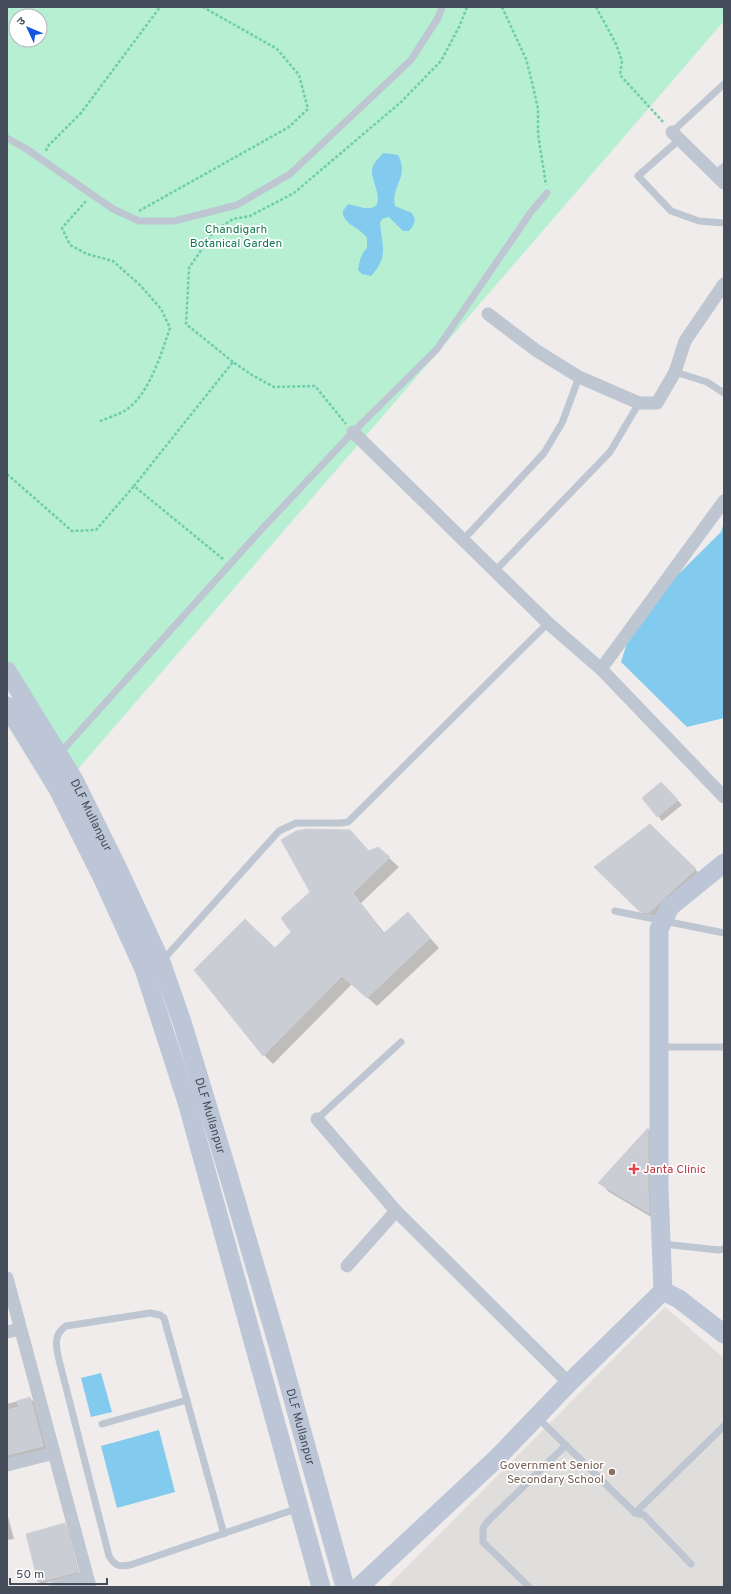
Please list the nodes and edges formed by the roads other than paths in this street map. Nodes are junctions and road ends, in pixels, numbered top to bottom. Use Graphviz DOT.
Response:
graph roads {
  1 [pos="442,7"];
  2 [pos="724,84"];
  3 [pos="676,136"];
  4 [pos="7,138"];
  5 [pos="721,175"];
  6 [pos="547,193"];
  7 [pos="724,223"];
  8 [pos="724,284"];
  9 [pos="488,314"];
  10 [pos="675,372"];
  11 [pos="579,377"];
  12 [pos="724,393"];
  13 [pos="639,403"];
  14 [pos="353,432"];
  15 [pos="724,501"];
  16 [pos="463,540"];
  17 [pos="495,571"];
  18 [pos="548,623"];
  19 [pos="601,669"];
  20 [pos="7,671"];
  21 [pos="7,706"];
  22 [pos="58,755"];
  23 [pos="724,797"];
  24 [pos="724,863"];
  25 [pos="615,911"];
  26 [pos="664,921"];
  27 [pos="724,933"];
  28 [pos="161,962"];
  29 [pos="401,1042"];
  30 [pos="658,1047"];
  31 [pos="724,1047"];
  32 [pos="318,1119"];
  33 [pos="396,1211"];
  34 [pos="661,1244"];
  35 [pos="724,1248"];
  36 [pos="347,1266"];
  37 [pos="7,1278"];
  38 [pos="663,1291"];
  39 [pos="20,1329"];
  40 [pos="7,1332"];
  41 [pos="724,1334"];
  42 [pos="569,1383"];
  43 [pos="187,1400"];
  44 [pos="537,1416"];
  45 [pos="102,1424"];
  46 [pos="724,1426"];
  47 [pos="566,1445"];
  48 [pos="54,1452"];
  49 [pos="7,1465"];
  50 [pos="299,1508"];
  51 [pos="635,1513"];
  52 [pos="224,1534"];
  53 [pos="691,1564"];
  54 [pos="88,1582"];
  55 [pos="55,1587"];
  56 [pos="321,1587"];
  57 [pos="345,1587"];
  58 [pos="359,1587"];
  59 [pos="529,1587"];
  1 -- 4 [label="lane"];
  2 -- 3 [label="lane"];
  3 -- 5 [label="street"];
  3 -- 7 [label="lane"];
  6 -- 14 [label="lane"];
  8 -- 10 [label="street"];
  9 -- 11 [label="street"];
  10 -- 12 [label="lane"];
  10 -- 13 [label="street"];
  11 -- 13 [label="street"];
  11 -- 16 [label="lane"];
  13 -- 17 [label="lane"];
  14 -- 16 [label="street"];
  14 -- 22 [label="lane"];
  15 -- 19 [label="street"];
  16 -- 17 [label="street"];
  17 -- 18 [label="street"];
  18 -- 19 [label="street"];
  18 -- 28 [label="lane"];
  19 -- 23 [label="street"];
  20 -- 22 [label="main road, DLF Mullanpur"];
  21 -- 50 [label="main road, DLF Mullanpur"];
  22 -- 28 [label="main road, DLF Mullanpur"];
  24 -- 26 [label="main road"];
  25 -- 26 [label="lane"];
  26 -- 27 [label="lane"];
  26 -- 30 [label="main road"];
  28 -- 57 [label="main road, DLF Mullanpur"];
  29 -- 32 [label="lane"];
  30 -- 31 [label="lane"];
  30 -- 34 [label="main road"];
  32 -- 33 [label="street"];
  33 -- 36 [label="street"];
  33 -- 42 [label="street"];
  34 -- 35 [label="lane"];
  34 -- 38 [label="main road"];
  37 -- 39 [label="street"];
  38 -- 41 [label="main road"];
  38 -- 42 [label="main road"];
  39 -- 40 [label="street"];
  39 -- 48 [label="street"];
  42 -- 44 [label="main road"];
  43 -- 45 [label="lane"];
  43 -- 52 [label="lane"];
  43 -- 52 [label="lane"];
  44 -- 47 [label="lane"];
  44 -- 58 [label="main road"];
  46 -- 51 [label="lane"];
  47 -- 51 [label="lane"];
  47 -- 59 [label="lane"];
  48 -- 49 [label="street"];
  48 -- 54 [label="street"];
  50 -- 52 [label="lane"];
  50 -- 56 [label="main road, DLF Mullanpur"];
  51 -- 53 [label="lane"];
  54 -- 55 [label="street"];
}
